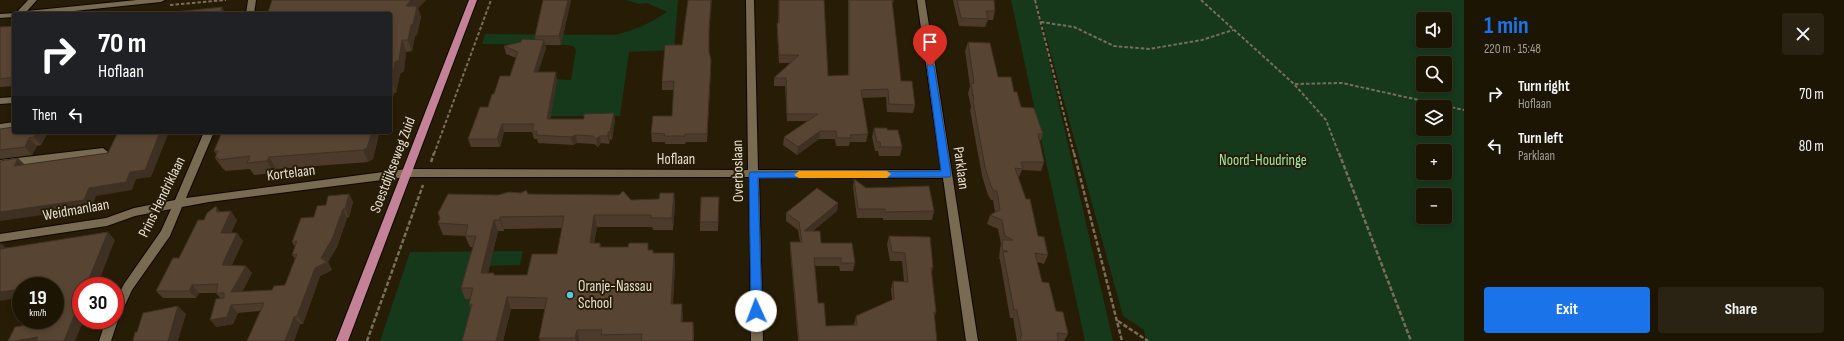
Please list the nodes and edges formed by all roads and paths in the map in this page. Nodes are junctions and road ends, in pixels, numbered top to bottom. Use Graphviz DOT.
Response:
graph roads {
  1 [pos="33,0"];
  2 [pos="161,0"];
  3 [pos="252,0"];
  4 [pos="473,0"];
  5 [pos="750,0"];
  6 [pos="921,0"];
  7 [pos="1035,0"];
  8 [pos="1201,0"];
  9 [pos="22,12"];
  10 [pos="40,12"];
  11 [pos="250,12"];
  12 [pos="12,15"];
  13 [pos="0,16"];
  14 [pos="1041,22"];
  15 [pos="1233,30"];
  16 [pos="1294,84"];
  17 [pos="12,100"];
  18 [pos="0,102"];
  19 [pos="1464,110"];
  20 [pos="12,124"];
  21 [pos="0,126"];
  22 [pos="208,134"];
  23 [pos="103,152"];
  24 [pos="0,164"];
  25 [pos="406,173"];
  26 [pos="946,174"];
  27 [pos="753,175"];
  28 [pos="180,203"];
  29 [pos="0,238"];
  30 [pos="124,296"];
  31 [pos="1117,320"];
  32 [pos="109,329"];
  33 [pos="106,341"];
  34 [pos="342,341"];
  35 [pos="757,341"];
  36 [pos="972,341"];
  37 [pos="1122,341"];
  38 [pos="1148,341"];
  39 [pos="1411,341"];
  1 -- 9 [label="street"];
  2 -- 10 [label="street"];
  3 -- 11 [label="street"];
  4 -- 25 [label="main road, Soestdijkseweg Zuid"];
  5 -- 27 [label="street, Overboslaan"];
  6 -- 26 [label="street, Parklaan"];
  7 -- 14 [label="path"];
  8 -- 15 [label="path"];
  12 -- 13 [label="street"];
  14 -- 15 [label="path"];
  14 -- 31 [label="path"];
  15 -- 16 [label="path"];
  16 -- 19 [label="path"];
  16 -- 39 [label="path"];
  17 -- 18 [label="street"];
  20 -- 21 [label="street"];
  22 -- 28 [label="street, Prins Hendriklaan"];
  23 -- 24 [label="street"];
  25 -- 27 [label="street, Hoflaan"];
  25 -- 28 [label="street, Kortelaan"];
  25 -- 34 [label="main road, Soestdijkseweg Zuid"];
  26 -- 27 [label="street, Hoflaan"];
  26 -- 36 [label="street, Parklaan"];
  27 -- 35 [label="street, Overboslaan"];
  28 -- 29 [label="street, Weidmanlaan"];
  28 -- 30 [label="street, Prins Hendriklaan"];
  31 -- 37 [label="path"];
  31 -- 38 [label="path"];
  32 -- 33 [label="street"];
}
